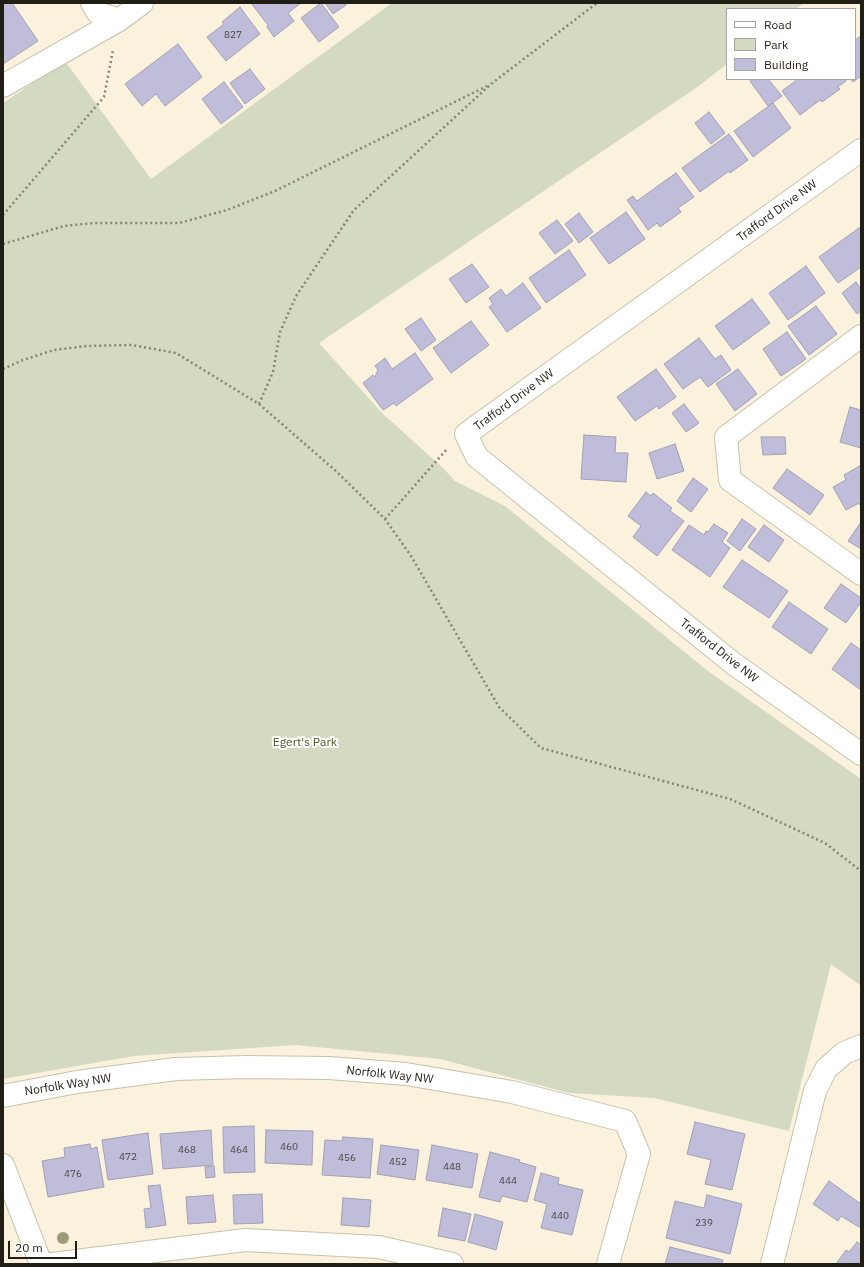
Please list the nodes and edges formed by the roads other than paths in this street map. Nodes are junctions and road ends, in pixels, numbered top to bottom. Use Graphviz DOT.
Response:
graph roads {
  1 [pos="92,3"];
  2 [pos="142,3"];
  3 [pos="119,20"];
  4 [pos="3,86"];
  5 [pos="861,150"];
  6 [pos="861,336"];
  7 [pos="861,574"];
  8 [pos="861,754"];
  9 [pos="861,1046"];
  10 [pos="3,1096"];
  11 [pos="3,1165"];
  12 [pos="41,1264"];
  13 [pos="52,1264"];
  14 [pos="452,1264"];
  15 [pos="608,1264"];
  16 [pos="772,1264"];
  1 -- 3 [label="street"];
  2 -- 3 [label="street"];
  3 -- 4 [label="street"];
  5 -- 8 [label="street, Trafford Drive NW"];
  6 -- 7 [label="street"];
  9 -- 16 [label="street"];
  10 -- 15 [label="street, Norfolk Way NW"];
  11 -- 12 [label="street"];
  13 -- 14 [label="street"];
}
